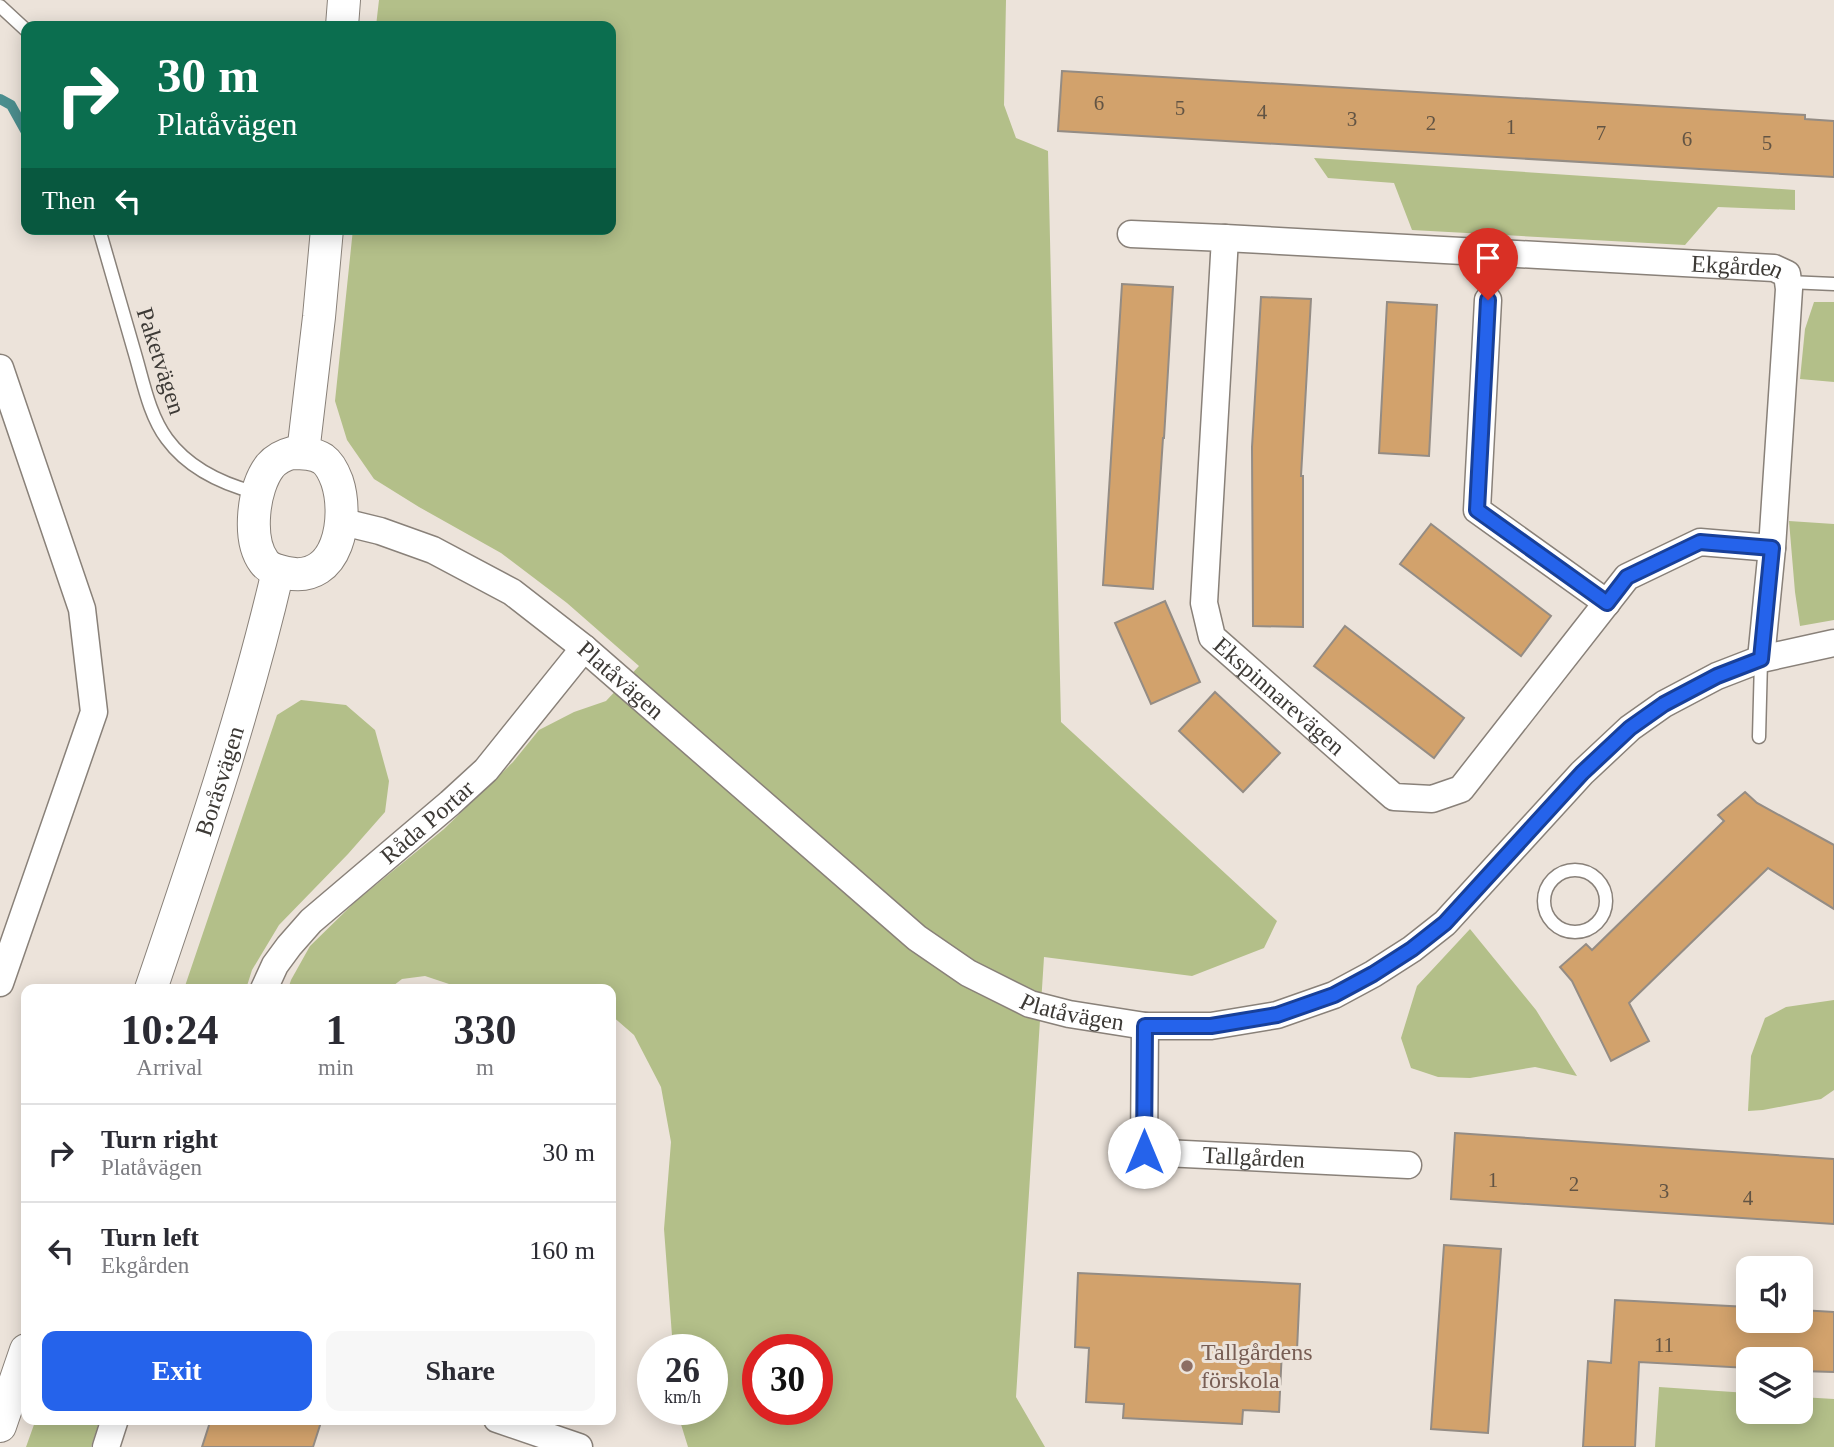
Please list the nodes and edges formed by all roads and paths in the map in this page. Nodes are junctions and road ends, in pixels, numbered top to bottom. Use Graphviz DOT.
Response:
graph roads {
  1 [pos="344,0"];
  2 [pos="0,6"];
  3 [pos="342,21"];
  4 [pos="21,25"];
  5 [pos="1131,233"];
  6 [pos="101,235"];
  7 [pos="326,235"];
  8 [pos="1225,238"];
  9 [pos="1788,282"];
  10 [pos="1834,284"];
  11 [pos="1488,300"];
  12 [pos="0,369"];
  13 [pos="303,453"];
  14 [pos="259,494"];
  15 [pos="343,522"];
  16 [pos="1772,548"];
  17 [pos="278,571"];
  18 [pos="1607,603"];
  19 [pos="1834,643"];
  20 [pos="584,648"];
  21 [pos="1761,659"];
  22 [pos="1759,737"];
  23 [pos="1599,920"];
  24 [pos="0,983"];
  25 [pos="152,984"];
  26 [pos="266,984"];
  27 [pos="1145,1026"];
  28 [pos="1408,1165"];
  29 [pos="21,1365"];
  30 [pos="113,1425"];
  31 [pos="515,1425"];
  32 [pos="0,1426"];
  33 [pos="106,1447"];
  34 [pos="579,1447"];
  1 -- 3 [label="street"];
  2 -- 4 [label="lane"];
  5 -- 8 [label="street"];
  6 -- 14 [label="lane, Paketvägen"];
  7 -- 13 [label="street"];
  8 -- 9 [label="street, Ekgården"];
  8 -- 18 [label="street, Ekspinnarevägen"];
  9 -- 10 [label="lane"];
  9 -- 16 [label="street, Ekgården"];
  11 -- 18 [label="street"];
  12 -- 24 [label="street"];
  13 -- 14 [label="street"];
  13 -- 15 [label="street"];
  14 -- 17 [label="street"];
  15 -- 17 [label="street"];
  15 -- 20 [label="street, Platåvägen"];
  16 -- 18 [label="street, Ekspinnarevägen"];
  16 -- 21 [label="street, Ekgården"];
  17 -- 25 [label="street, Boråsvägen"];
  19 -- 21 [label="street, Platåvägen"];
  20 -- 26 [label="street, Råda Portar"];
  20 -- 27 [label="street, Platåvägen"];
  21 -- 22 [label="lane"];
  21 -- 27 [label="street, Platåvägen"];
  23 -- 23 [label="lane"];
  27 -- 28 [label="street, Tallgården"];
  29 -- 32 [label="street"];
  30 -- 33 [label="street"];
  31 -- 34 [label="street"];
}
